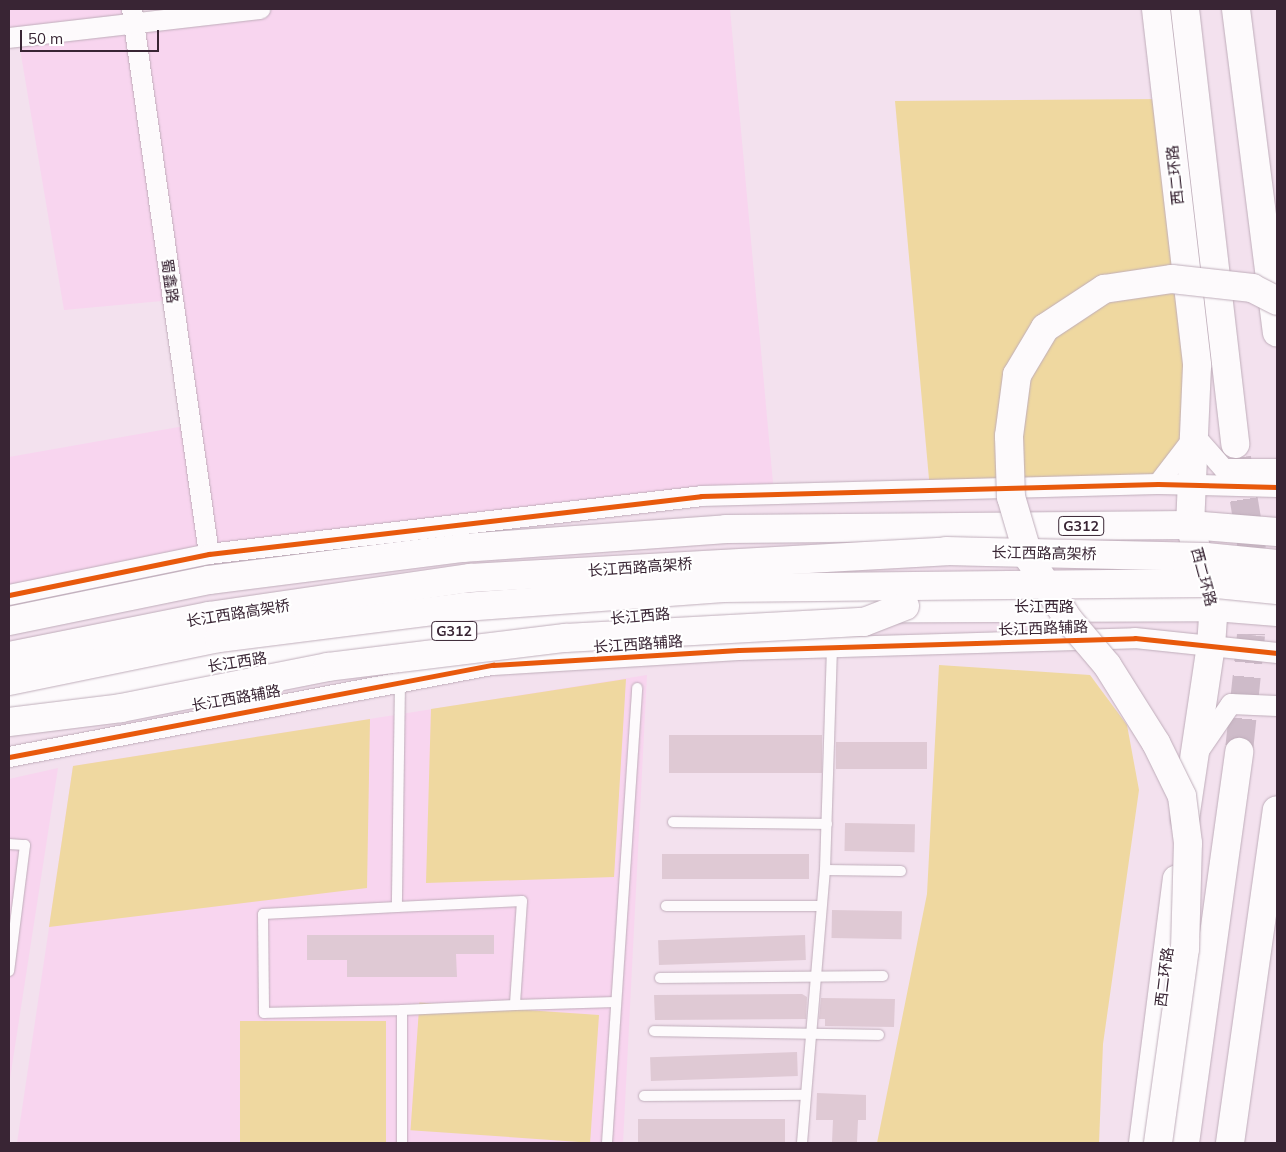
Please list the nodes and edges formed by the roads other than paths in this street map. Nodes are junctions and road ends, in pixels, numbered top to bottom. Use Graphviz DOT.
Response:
graph roads {
  1 [pos="260,9"];
  2 [pos="1156,9"];
  3 [pos="1185,9"];
  4 [pos="1236,9"];
  5 [pos="133,18"];
  6 [pos="9,38"];
  7 [pos="1277,301"];
  8 [pos="1277,332"];
  9 [pos="1195,436"];
  10 [pos="1235,444"];
  11 [pos="1277,469"];
  12 [pos="1158,484"];
  13 [pos="1194,485"];
  14 [pos="1277,486"];
  15 [pos="1190,526"];
  16 [pos="1277,532"];
  17 [pos="209,554"];
  18 [pos="1277,564"];
  19 [pos="1277,590"];
  20 [pos="9,596"];
  21 [pos="905,606"];
  22 [pos="1214,607"];
  23 [pos="1277,612"];
  24 [pos="9,620"];
  25 [pos="1211,646"];
  26 [pos="832,647"];
  27 [pos="1277,653"];
  28 [pos="9,656"];
  29 [pos="9,681"];
  30 [pos="400,682"];
  31 [pos="637,688"];
  32 [pos="1277,706"];
  33 [pos="9,708"];
  34 [pos="9,722"];
  35 [pos="1239,752"];
  36 [pos="9,757"];
  37 [pos="1195,757"];
  38 [pos="1277,810"];
  39 [pos="673,822"];
  40 [pos="827,824"];
  41 [pos="9,844"];
  42 [pos="825,870"];
  43 [pos="901,871"];
  44 [pos="666,906"];
  45 [pos="821,906"];
  46 [pos="397,907"];
  47 [pos="9,971"];
  48 [pos="814,976"];
  49 [pos="883,976"];
  50 [pos="660,978"];
  51 [pos="616,1002"];
  52 [pos="515,1005"];
  53 [pos="402,1010"];
  54 [pos="810,1031"];
  55 [pos="654,1032"];
  56 [pos="879,1035"];
  57 [pos="805,1095"];
  58 [pos="644,1096"];
  59 [pos="402,1143"];
  60 [pos="607,1143"];
  61 [pos="802,1143"];
  62 [pos="1143,1143"];
  63 [pos="1158,1143"];
  64 [pos="1185,1143"];
  65 [pos="1230,1143"];
  1 -- 5 [label="street"];
  2 -- 9 [label="highway, 西二环路"];
  3 -- 10 [label="highway, 西二环路"];
  4 -- 8 [label="highway"];
  5 -- 6 [label="street"];
  5 -- 17 [label="street, 蜀鑫路"];
  7 -- 63 [label="highway, bridge"];
  9 -- 11 [label="street"];
  9 -- 12 [label="street"];
  9 -- 13 [label="highway, 西二环路"];
  12 -- 13 [label="street"];
  12 -- 17 [label="street"];
  13 -- 14 [label="street"];
  13 -- 15 [label="highway, 西二环路"];
  15 -- 16 [label="highway, G312"];
  15 -- 22 [label="highway, 西二环路"];
  15 -- 24 [label="highway, G312"];
  17 -- 20 [label="street"];
  18 -- 28 [label="highway, 长江西路高架桥, bridge"];
  19 -- 29 [label="highway, 长江西路高架桥, bridge"];
  21 -- 22 [label="highway, 长江西路 / G312"];
  21 -- 33 [label="highway, 长江西路 / G312"];
  21 -- 34 [label="highway, bridge"];
  22 -- 23 [label="highway, 长江西路 / G312"];
  22 -- 25 [label="highway, 西二环路"];
  25 -- 26 [label="street, 长江西路辅路"];
  25 -- 27 [label="street, 长江西路辅路"];
  25 -- 37 [label="highway, 西二环路"];
  26 -- 30 [label="street, 长江西路辅路"];
  26 -- 40 [label="lane"];
  30 -- 36 [label="street, 长江西路辅路"];
  30 -- 46 [label="lane"];
  31 -- 51 [label="lane"];
  32 -- 37 [label="street"];
  35 -- 64 [label="highway"];
  37 -- 62 [label="highway, 西二环路"];
  38 -- 65 [label="highway"];
  39 -- 40 [label="lane"];
  40 -- 42 [label="lane"];
  41 -- 47 [label="lane"];
  42 -- 43 [label="lane"];
  42 -- 45 [label="lane"];
  44 -- 45 [label="lane"];
  45 -- 48 [label="lane"];
  46 -- 52 [label="lane"];
  46 -- 53 [label="lane"];
  48 -- 49 [label="lane"];
  48 -- 50 [label="lane"];
  48 -- 54 [label="lane"];
  51 -- 52 [label="lane"];
  51 -- 60 [label="lane"];
  52 -- 53 [label="lane"];
  53 -- 59 [label="lane"];
  54 -- 55 [label="lane"];
  54 -- 56 [label="lane"];
  54 -- 57 [label="lane"];
  57 -- 58 [label="lane"];
  57 -- 61 [label="lane"];
}
